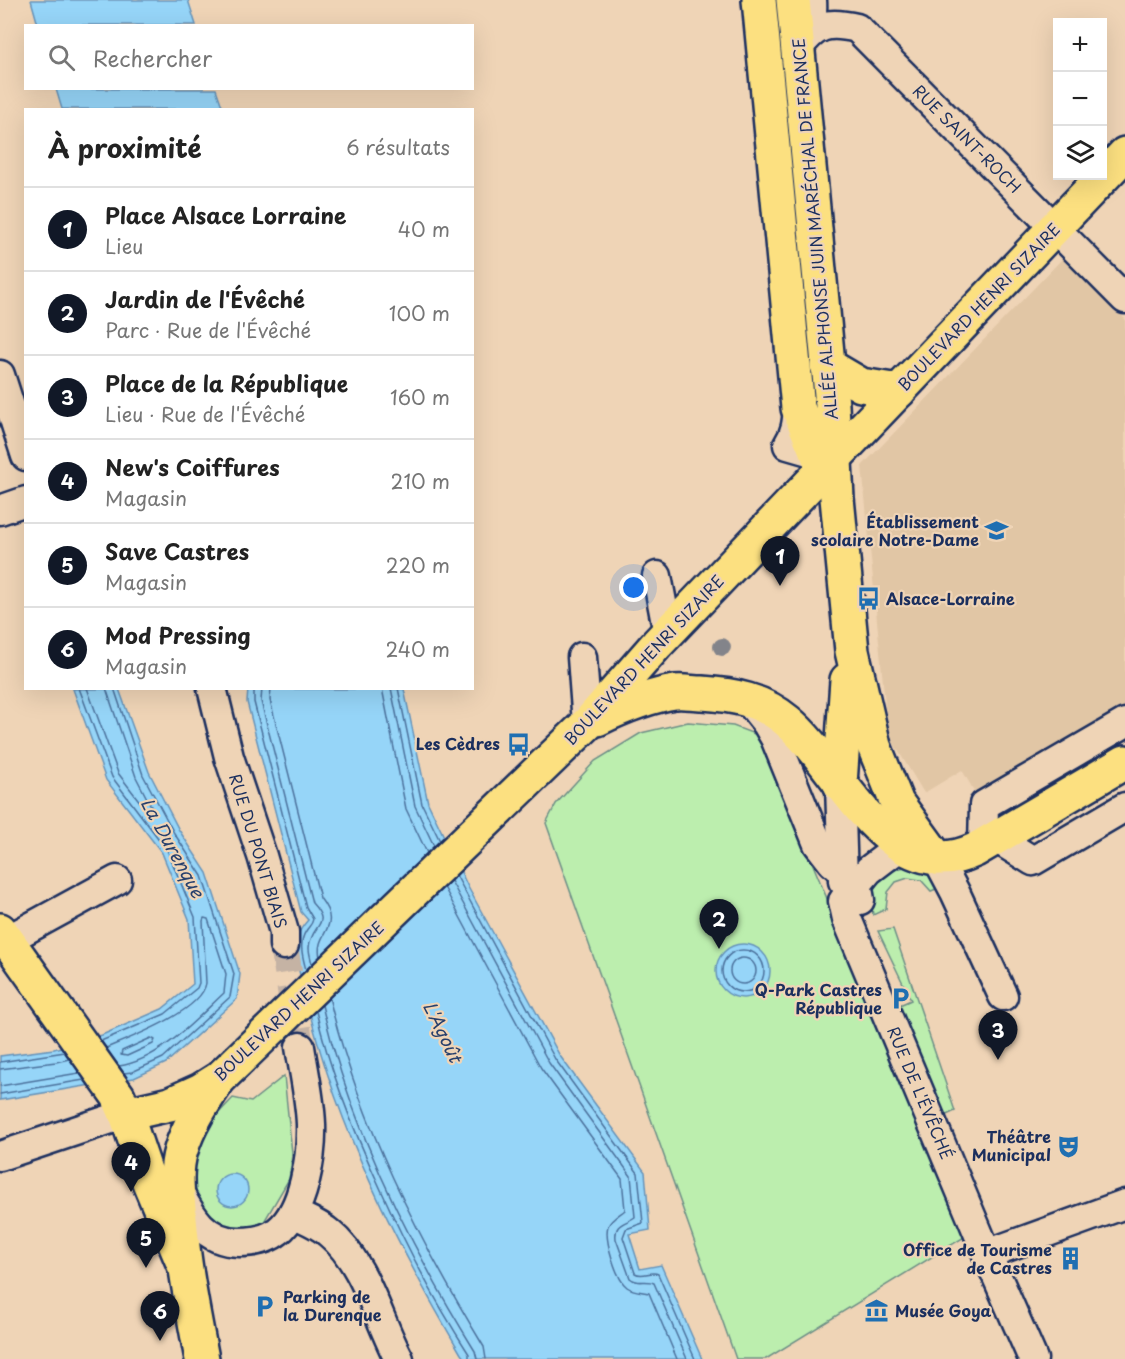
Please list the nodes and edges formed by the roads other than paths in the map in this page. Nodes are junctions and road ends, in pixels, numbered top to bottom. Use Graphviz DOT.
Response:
graph roads {
  1 [pos="759,0"];
  2 [pos="794,0"];
  3 [pos="812,0"];
  4 [pos="802,43"];
  5 [pos="1125,154"];
  6 [pos="1054,229"];
  7 [pos="1125,299"];
  8 [pos="827,365"];
  9 [pos="0,375"];
  10 [pos="899,391"];
  11 [pos="24,450"];
  12 [pos="820,465"];
  13 [pos="24,502"];
  14 [pos="0,510"];
  15 [pos="657,576"];
  16 [pos="668,634"];
  17 [pos="852,651"];
  18 [pos="582,657"];
  19 [pos="212,690"];
  20 [pos="746,698"];
  21 [pos="1125,723"];
  22 [pos="587,724"];
  23 [pos="1125,762"];
  24 [pos="840,784"];
  25 [pos="1125,807"];
  26 [pos="990,841"];
  27 [pos="902,845"];
  28 [pos="937,858"];
  29 [pos="117,880"];
  30 [pos="848,885"];
  31 [pos="3,935"];
  32 [pos="284,945"];
  33 [pos="1003,996"];
  34 [pos="900,999"];
  35 [pos="300,1047"];
  36 [pos="220,1078"];
  37 [pos="122,1105"];
  38 [pos="0,1156"];
  39 [pos="177,1189"];
  40 [pos="1125,1204"];
  41 [pos="265,1237"];
  42 [pos="987,1254"];
  43 [pos="184,1265"];
  44 [pos="202,1359"];
  45 [pos="399,1359"];
  46 [pos="1033,1359"];
  1 -- 12 [label="main road, ALLÉE ALPHONSE JUIN MARÉCHAL DE FRANCE"];
  2 -- 4 [label="main road, ALLÉE ALPHONSE JUIN MARÉCHAL DE FRANCE"];
  3 -- 4 [label="street"];
  4 -- 6 [label="street, RUE SAINT-ROCH"];
  4 -- 8 [label="main road, ALLÉE ALPHONSE JUIN MARÉCHAL DE FRANCE"];
  5 -- 6 [label="main road, BOULEVARD HENRI SIZAIRE"];
  6 -- 7 [label="street, RUE SAINT-ROCH"];
  6 -- 10 [label="main road, BOULEVARD HENRI SIZAIRE"];
  8 -- 10 [label="main road"];
  8 -- 12 [label="main road, ALLÉE ALPHONSE JUIN MARÉCHAL DE FRANCE"];
  9 -- 11 [label="street"];
  10 -- 12 [label="main road, BOULEVARD HENRI SIZAIRE"];
  12 -- 16 [label="main road, BOULEVARD HENRI SIZAIRE"];
  12 -- 17 [label="main road, ALLÉE ALPHONSE JUIN MARÉCHAL DE FRANCE"];
  13 -- 14 [label="street"];
  15 -- 16 [label="street"];
  16 -- 22 [label="main road, BOULEVARD HENRI SIZAIRE"];
  17 -- 24 [label="main road"];
  17 -- 28 [label="main road"];
  18 -- 22 [label="street"];
  19 -- 32 [label="street, RUE DU PONT BIAIS"];
  20 -- 22 [label="main road"];
  20 -- 24 [label="main road"];
  20 -- 30 [label="street"];
  21 -- 26 [label="street"];
  22 -- 36 [label="main road, BOULEVARD HENRI SIZAIRE"];
  23 -- 26 [label="main road"];
  24 -- 27 [label="main road"];
  24 -- 30 [label="street"];
  25 -- 26 [label="street"];
  26 -- 28 [label="main road"];
  27 -- 28 [label="main road"];
  27 -- 30 [label="street"];
  28 -- 33 [label="street"];
  29 -- 31 [label="street"];
  30 -- 34 [label="street"];
  30 -- 42 [label="street, RUE DE L'ÉVÊCHÉ"];
  31 -- 37 [label="main road"];
  35 -- 41 [label="street"];
  36 -- 37 [label="main road, BOULEVARD HENRI SIZAIRE"];
  36 -- 39 [label="main road"];
  37 -- 38 [label="street"];
  37 -- 43 [label="main road"];
  39 -- 41 [label="street"];
  39 -- 43 [label="main road"];
  40 -- 42 [label="street"];
  41 -- 45 [label="street"];
  42 -- 46 [label="street, RUE DE L'ÉVÊCHÉ"];
  43 -- 44 [label="main road"];
}
